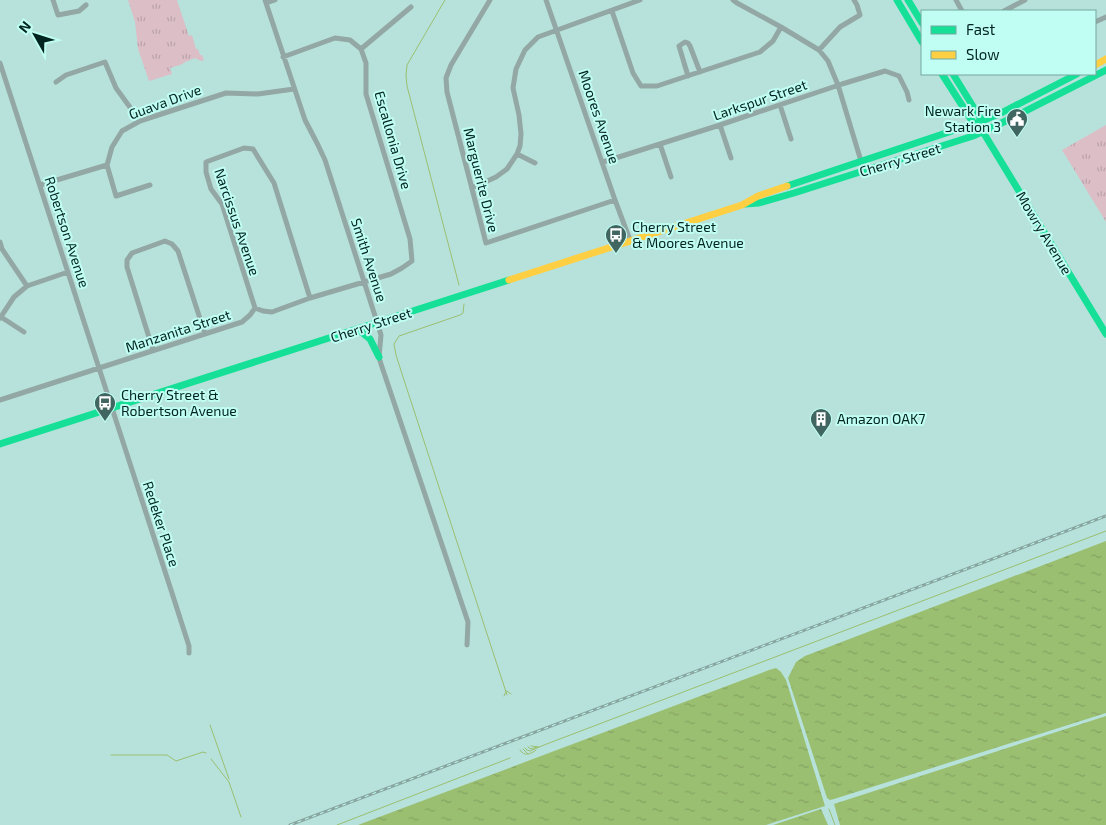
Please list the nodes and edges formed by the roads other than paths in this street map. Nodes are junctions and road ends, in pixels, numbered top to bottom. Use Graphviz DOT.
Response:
graph roads {
  1 [pos="53,0"];
  2 [pos="275,0"];
  3 [pos="490,0"];
  4 [pos="546,0"];
  5 [pos="640,0"];
  6 [pos="733,0"];
  7 [pos="854,0"];
  8 [pos="897,0"];
  9 [pos="908,0"];
  10 [pos="1026,0"];
  11 [pos="266,1"];
  12 [pos="1014,3"];
  13 [pos="86,5"];
  14 [pos="411,7"];
  15 [pos="612,11"];
  16 [pos="921,21"];
  17 [pos="781,27"];
  18 [pos="557,29"];
  19 [pos="921,40"];
  20 [pos="361,49"];
  21 [pos="819,50"];
  22 [pos="284,57"];
  23 [pos="0,63"];
  24 [pos="1106,70"];
  25 [pos="700,72"];
  26 [pos="943,75"];
  27 [pos="954,75"];
  28 [pos="1076,75"];
  29 [pos="688,76"];
  30 [pos="56,82"];
  31 [pos="838,85"];
  32 [pos="294,89"];
  33 [pos="909,100"];
  34 [pos="780,105"];
  35 [pos="140,121"];
  36 [pos="982,121"];
  37 [pos="974,124"];
  38 [pos="720,125"];
  39 [pos="983,132"];
  40 [pos="792,139"];
  41 [pos="660,144"];
  42 [pos="517,154"];
  43 [pos="731,158"];
  44 [pos="603,162"];
  45 [pos="861,162"];
  46 [pos="535,163"];
  47 [pos="107,165"];
  48 [pos="864,171"];
  49 [pos="671,177"];
  50 [pos="40,185"];
  51 [pos="150,185"];
  52 [pos="472,188"];
  53 [pos="615,200"];
  54 [pos="742,205"];
  55 [pos="630,240"];
  56 [pos="0,242"];
  57 [pos="68,272"];
  58 [pos="364,282"];
  59 [pos="26,286"];
  60 [pos="310,298"];
  61 [pos="255,308"];
  62 [pos="0,318"];
  63 [pos="377,322"];
  64 [pos="358,329"];
  65 [pos="24,332"];
  66 [pos="205,334"];
  67 [pos="1106,334"];
  68 [pos="153,350"];
  69 [pos="379,357"];
  70 [pos="99,368"];
  71 [pos="0,400"];
  72 [pos="112,408"];
  73 [pos="0,444"];
  74 [pos="466,645"];
  75 [pos="189,653"];
  1 -- 13 [label="street"];
  2 -- 11 [label="street"];
  3 -- 52 [label="street, Marguerite Drive"];
  4 -- 18 [label="street, Moores Avenue"];
  5 -- 15 [label="street"];
  6 -- 17 [label="street"];
  7 -- 21 [label="street"];
  8 -- 19 [label="main road"];
  9 -- 16 [label="main road"];
  10 -- 12 [label="street"];
  11 -- 22 [label="street, Smith Avenue"];
  14 -- 20 [label="street"];
  15 -- 18 [label="street"];
  15 -- 29 [label="street"];
  17 -- 21 [label="street"];
  17 -- 25 [label="street"];
  18 -- 42 [label="street"];
  18 -- 44 [label="street, Moores Avenue"];
  20 -- 22 [label="street"];
  20 -- 58 [label="street, Escallonia Drive"];
  21 -- 31 [label="street"];
  22 -- 32 [label="street, Smith Avenue"];
  23 -- 50 [label="street, Robertson Avenue"];
  24 -- 39 [label="main road, Cherry Street"];
  25 -- 29 [label="street"];
  25 -- 29 [label="street"];
  26 -- 37 [label="main road, Mowry Avenue"];
  27 -- 36 [label="main road, Mowry Avenue"];
  28 -- 36 [label="main road, Cherry Street"];
  30 -- 35 [label="street"];
  31 -- 33 [label="street, Larkspur Street"];
  31 -- 34 [label="street, Larkspur Street"];
  31 -- 45 [label="street"];
  32 -- 35 [label="street, Guava Drive"];
  32 -- 58 [label="street, Smith Avenue"];
  34 -- 38 [label="street, Larkspur Street"];
  34 -- 40 [label="street"];
  35 -- 47 [label="street, Guava Drive"];
  36 -- 37 [label="main road, Cherry Street"];
  36 -- 39 [label="main road, Mowry Avenue"];
  37 -- 39 [label="main road, Mowry Avenue"];
  37 -- 45 [label="main road, Cherry Street"];
  38 -- 41 [label="street, Larkspur Street"];
  38 -- 43 [label="street"];
  39 -- 48 [label="main road, Cherry Street"];
  39 -- 67 [label="main road, Mowry Avenue"];
  41 -- 44 [label="street, Larkspur Street"];
  41 -- 49 [label="street"];
  42 -- 46 [label="street"];
  42 -- 52 [label="street"];
  44 -- 53 [label="street, Moores Avenue"];
  45 -- 48 [label="street"];
  45 -- 54 [label="main road, Cherry Street"];
  47 -- 50 [label="street"];
  47 -- 51 [label="street"];
  48 -- 54 [label="main road, Cherry Street"];
  50 -- 57 [label="street, Robertson Avenue"];
  52 -- 53 [label="street, Marguerite Drive"];
  53 -- 55 [label="street, Moores Avenue"];
  54 -- 55 [label="main road, Cherry Street"];
  55 -- 63 [label="main road, Cherry Street"];
  56 -- 59 [label="street"];
  57 -- 59 [label="street"];
  57 -- 70 [label="street, Robertson Avenue"];
  58 -- 60 [label="street"];
  58 -- 63 [label="street, Smith Avenue"];
  59 -- 62 [label="street"];
  60 -- 61 [label="street"];
  60 -- 61 [label="street, Narcissus Avenue"];
  61 -- 66 [label="street, Manzanita Street"];
  62 -- 65 [label="street"];
  63 -- 64 [label="main road, Cherry Street"];
  63 -- 69 [label="street, Smith Avenue"];
  64 -- 69 [label="main road"];
  64 -- 72 [label="main road, Cherry Street"];
  66 -- 68 [label="street, Manzanita Street"];
  66 -- 68 [label="street"];
  68 -- 70 [label="street, Manzanita Street"];
  69 -- 74 [label="street, Smith Avenue"];
  70 -- 71 [label="street, Manzanita Street"];
  70 -- 72 [label="street, Robertson Avenue"];
  72 -- 73 [label="main road, Cherry Street"];
  72 -- 75 [label="street, Redeker Place"];
}
